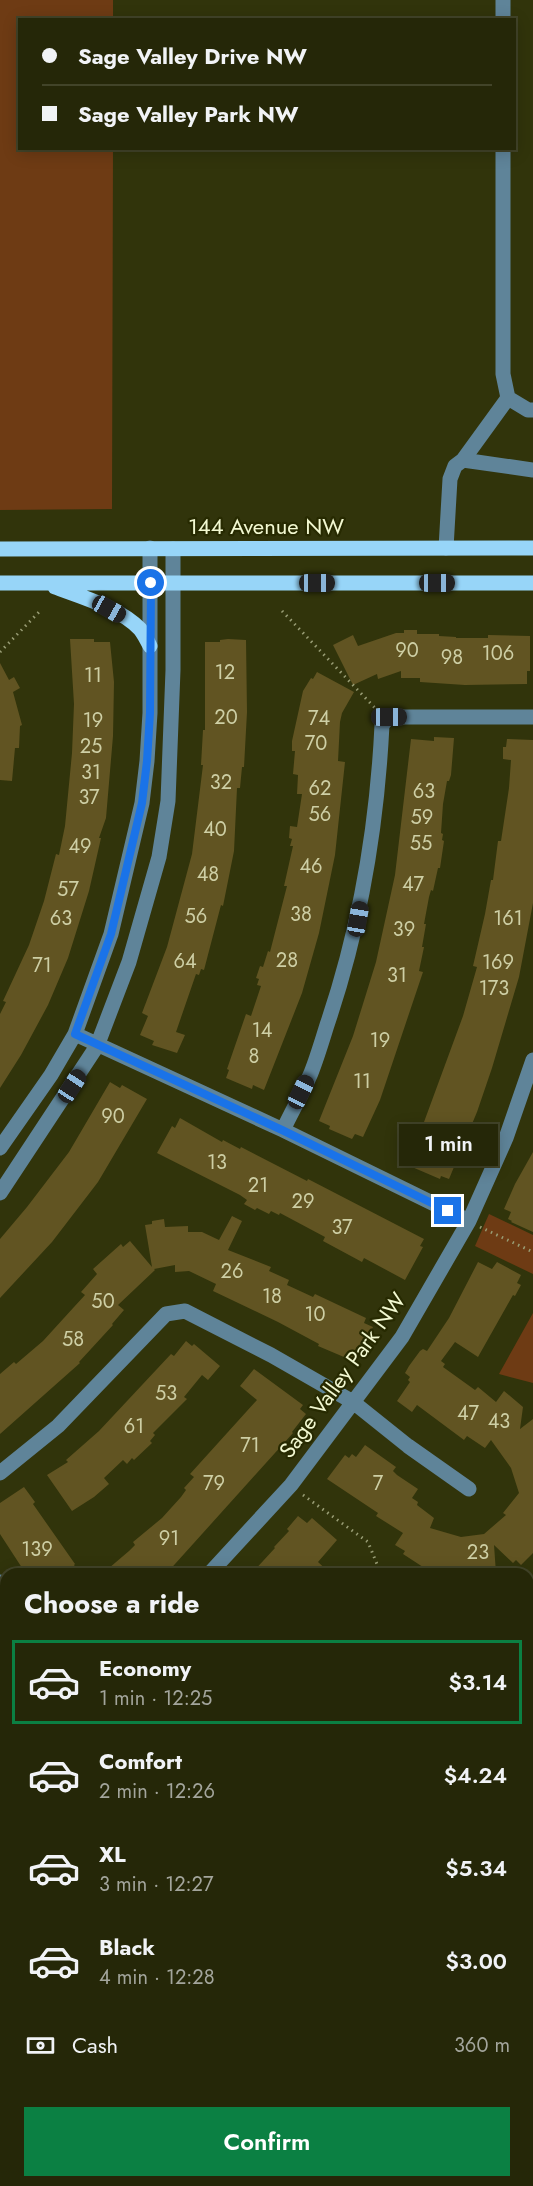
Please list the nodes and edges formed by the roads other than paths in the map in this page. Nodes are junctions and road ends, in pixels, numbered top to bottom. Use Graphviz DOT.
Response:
graph roads {
  1 [pos="503,0"];
  2 [pos="503,18"];
  3 [pos="503,150"];
  4 [pos="508,398"];
  5 [pos="533,410"];
  6 [pos="463,460"];
  7 [pos="533,470"];
  8 [pos="533,548"];
  9 [pos="0,549"];
  10 [pos="150,549"];
  11 [pos="173,549"];
  12 [pos="446,549"];
  13 [pos="0,583"];
  14 [pos="44,583"];
  15 [pos="151,583"];
  16 [pos="173,583"];
  17 [pos="533,583"];
  18 [pos="150,646"];
  19 [pos="533,717"];
  20 [pos="75,1034"];
  21 [pos="97,1046"];
  22 [pos="533,1060"];
  23 [pos="282,1130"];
  24 [pos="0,1148"];
  25 [pos="0,1193"];
  26 [pos="469,1221"];
  27 [pos="353,1402"];
  28 [pos="0,1473"];
  29 [pos="469,1489"];
  30 [pos="215,1568"];
  1 -- 2 [label="street"];
  3 -- 4 [label="street"];
  4 -- 5 [label="street"];
  4 -- 6 [label="street"];
  6 -- 7 [label="street"];
  6 -- 12 [label="street"];
  8 -- 12 [label="main road, 144 Avenue NW"];
  9 -- 10 [label="main road, 144 Avenue NW"];
  10 -- 11 [label="main road, 144 Avenue NW"];
  10 -- 15 [label="street"];
  11 -- 12 [label="main road, 144 Avenue NW"];
  11 -- 16 [label="street"];
  13 -- 14 [label="main road"];
  14 -- 15 [label="main road"];
  14 -- 18 [label="main road"];
  15 -- 16 [label="main road"];
  15 -- 18 [label="street"];
  16 -- 17 [label="main road"];
  16 -- 21 [label="street"];
  18 -- 20 [label="street"];
  19 -- 23 [label="street"];
  20 -- 21 [label="street"];
  20 -- 24 [label="street"];
  21 -- 23 [label="street"];
  21 -- 25 [label="street"];
  22 -- 26 [label="street, Sage Valley Park NW"];
  23 -- 26 [label="street"];
  26 -- 27 [label="street, Sage Valley Park NW"];
  27 -- 28 [label="street"];
  27 -- 29 [label="street"];
  27 -- 30 [label="street, Sage Valley Park NW"];
}
